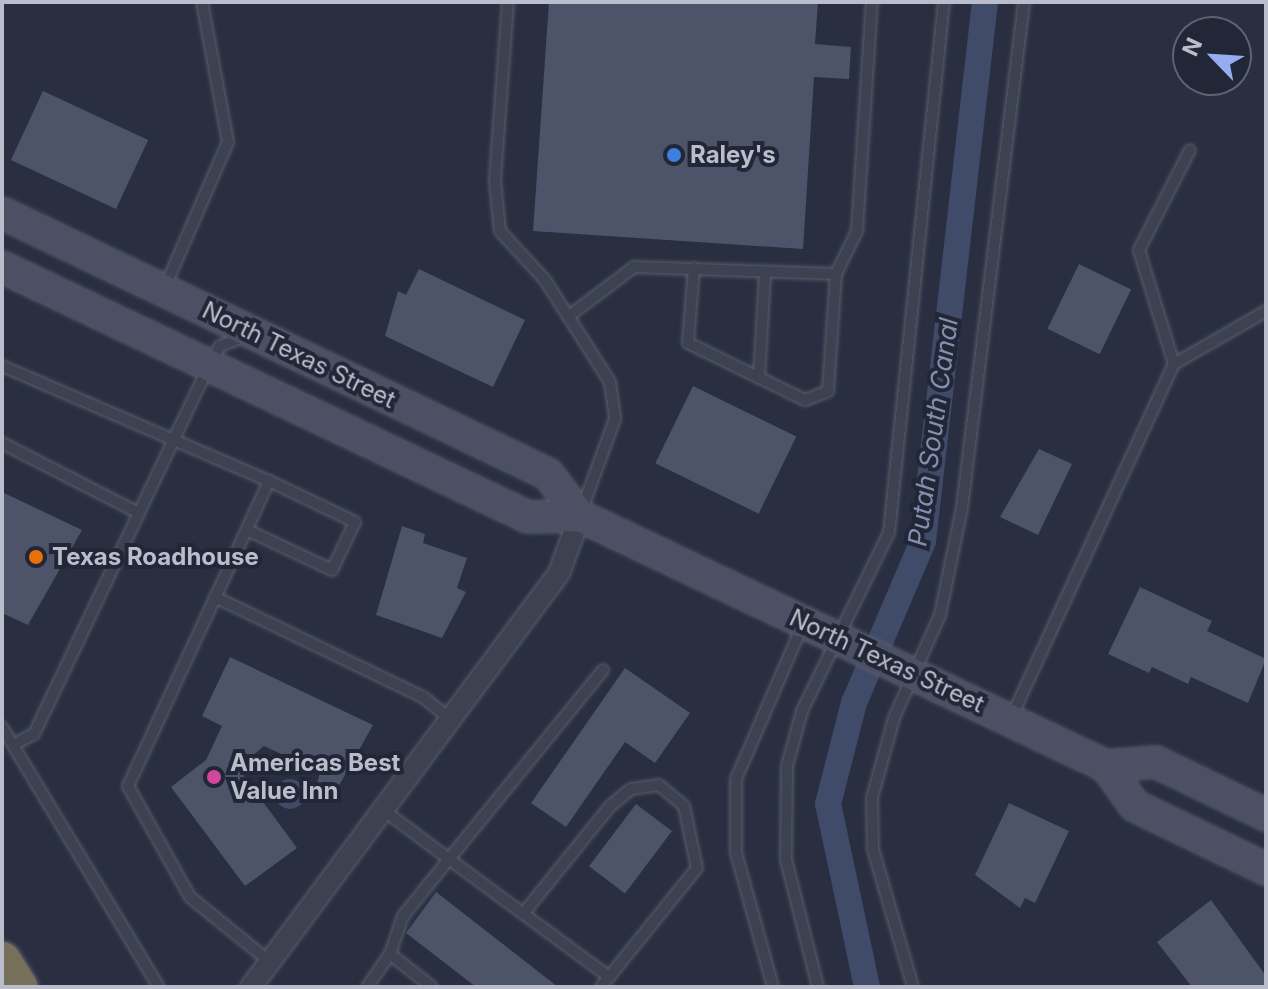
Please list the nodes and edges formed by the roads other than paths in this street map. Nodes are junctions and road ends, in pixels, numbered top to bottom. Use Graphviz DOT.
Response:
graph roads {
  1 [pos="202,2"];
  2 [pos="508,2"];
  3 [pos="872,2"];
  4 [pos="944,2"];
  5 [pos="1024,2"];
  6 [pos="1190,150"];
  7 [pos="2,213"];
  8 [pos="2,267"];
  9 [pos="694,268"];
  10 [pos="836,274"];
  11 [pos="765,275"];
  12 [pos="164,290"];
  13 [pos="1266,311"];
  14 [pos="569,316"];
  15 [pos="253,334"];
  16 [pos="1174,364"];
  17 [pos="209,365"];
  18 [pos="2,366"];
  19 [pos="759,378"];
  20 [pos="173,439"];
  21 [pos="2,443"];
  22 [pos="269,481"];
  23 [pos="139,513"];
  24 [pos="580,516"];
  25 [pos="247,530"];
  26 [pos="215,597"];
  27 [pos="804,622"];
  28 [pos="847,643"];
  29 [pos="904,669"];
  30 [pos="603,670"];
  31 [pos="449,718"];
  32 [pos="1010,720"];
  33 [pos="2,727"];
  34 [pos="13,745"];
  35 [pos="1106,766"];
  36 [pos="382,809"];
  37 [pos="1266,815"];
  38 [pos="449,859"];
  39 [pos="1266,869"];
  40 [pos="523,914"];
  41 [pos="390,954"];
  42 [pos="2,961"];
  43 [pos="270,962"];
  44 [pos="609,977"];
  45 [pos="18,987"];
  46 [pos="159,987"];
  47 [pos="251,987"];
  48 [pos="367,987"];
  49 [pos="432,987"];
  50 [pos="601,987"];
  51 [pos="773,987"];
  52 [pos="818,987"];
  53 [pos="913,987"];
  1 -- 12 [label="lane"];
  2 -- 14 [label="lane"];
  3 -- 10 [label="lane"];
  4 -- 28 [label="lane"];
  5 -- 29 [label="lane"];
  6 -- 16 [label="lane"];
  7 -- 12 [label="main road, North Texas Street"];
  8 -- 17 [label="main road, North Texas Street"];
  9 -- 11 [label="lane"];
  9 -- 14 [label="lane"];
  9 -- 19 [label="lane"];
  10 -- 11 [label="lane"];
  10 -- 19 [label="lane"];
  11 -- 19 [label="lane"];
  12 -- 15 [label="main road, North Texas Street"];
  13 -- 16 [label="lane"];
  14 -- 24 [label="lane"];
  15 -- 17 [label="lane"];
  15 -- 24 [label="main road, North Texas Street"];
  16 -- 32 [label="lane"];
  17 -- 20 [label="lane"];
  17 -- 24 [label="main road, North Texas Street"];
  18 -- 20 [label="lane"];
  20 -- 22 [label="lane"];
  20 -- 23 [label="lane"];
  21 -- 23 [label="lane"];
  22 -- 25 [label="lane"];
  22 -- 25 [label="lane"];
  23 -- 34 [label="lane"];
  24 -- 27 [label="main road, North Texas Street"];
  24 -- 31 [label="street"];
  25 -- 26 [label="lane"];
  26 -- 31 [label="lane"];
  26 -- 43 [label="lane"];
  27 -- 28 [label="main road, North Texas Street"];
  27 -- 51 [label="lane"];
  28 -- 29 [label="main road, North Texas Street"];
  28 -- 52 [label="lane"];
  29 -- 32 [label="main road, North Texas Street"];
  29 -- 53 [label="lane"];
  30 -- 38 [label="lane"];
  31 -- 36 [label="street"];
  32 -- 35 [label="main road, North Texas Street"];
  33 -- 34 [label="lane"];
  34 -- 46 [label="lane"];
  35 -- 37 [label="main road"];
  35 -- 39 [label="main road, North Texas Street"];
  36 -- 38 [label="lane"];
  36 -- 43 [label="street"];
  38 -- 40 [label="lane"];
  38 -- 41 [label="lane"];
  40 -- 44 [label="lane"];
  40 -- 44 [label="lane"];
  41 -- 48 [label="lane"];
  41 -- 49 [label="lane"];
  42 -- 45 [label="highway"];
  43 -- 47 [label="street"];
  44 -- 50 [label="lane"];
}
